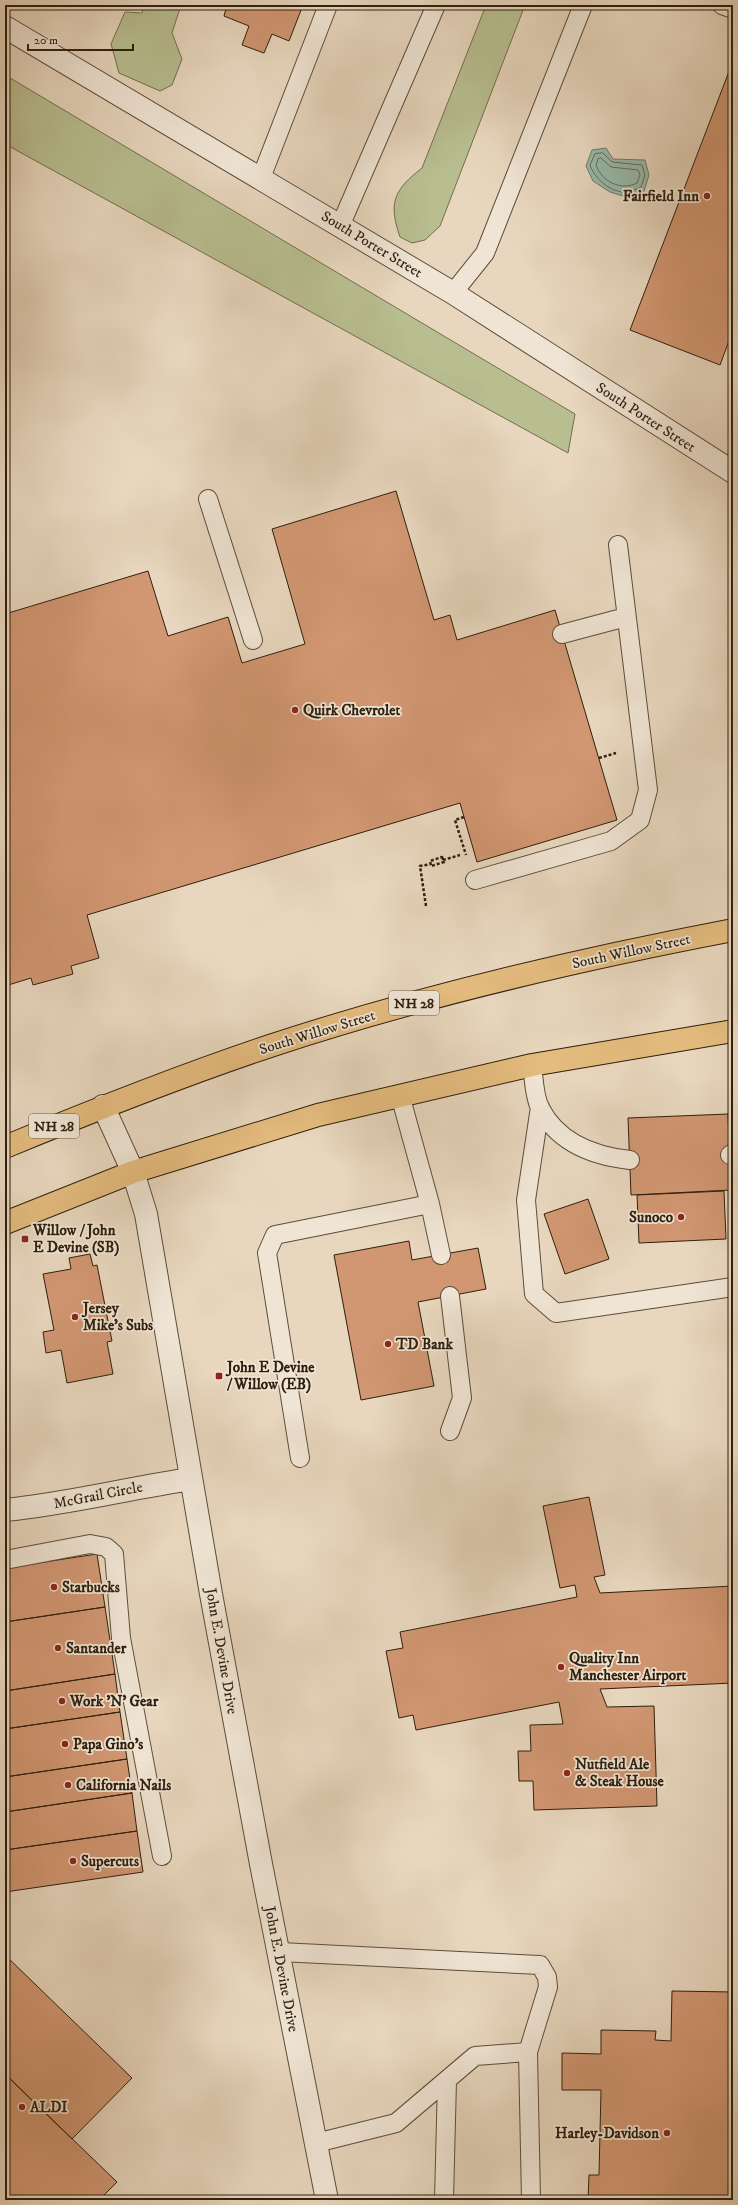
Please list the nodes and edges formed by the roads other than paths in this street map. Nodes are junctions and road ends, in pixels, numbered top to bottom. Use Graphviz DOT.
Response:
graph roads {
  1 [pos="328,5"];
  2 [pos="436,5"];
  3 [pos="583,5"];
  4 [pos="722,5"];
  5 [pos="733,9"];
  6 [pos="5,27"];
  7 [pos="261,178"];
  8 [pos="341,224"];
  9 [pos="453,293"];
  10 [pos="733,472"];
  11 [pos="208,499"];
  12 [pos="618,545"];
  13 [pos="626,617"];
  14 [pos="562,634"];
  15 [pos="253,640"];
  16 [pos="475,880"];
  17 [pos="733,930"];
  18 [pos="733,1031"];
  19 [pos="532,1066"];
  20 [pos="400,1095"];
  21 [pos="103,1106"];
  22 [pos="540,1107"];
  23 [pos="5,1146"];
  24 [pos="630,1160"];
  25 [pos="133,1172"];
  26 [pos="430,1204"];
  27 [pos="5,1223"];
  28 [pos="441,1255"];
  29 [pos="733,1287"];
  30 [pos="450,1296"];
  31 [pos="450,1431"];
  32 [pos="300,1458"];
  33 [pos="191,1479"];
  34 [pos="5,1510"];
  35 [pos="5,1560"];
  36 [pos="162,1856"];
  37 [pos="280,1952"];
  38 [pos="528,2052"];
  39 [pos="447,2080"];
  40 [pos="316,2143"];
  41 [pos="327,2200"];
  42 [pos="444,2200"];
  43 [pos="531,2200"];
  1 -- 7 [label="lane"];
  2 -- 8 [label="lane"];
  3 -- 9 [label="lane"];
  4 -- 5 [label="lane"];
  6 -- 7 [label="street, South Porter Street"];
  7 -- 8 [label="street, South Porter Street"];
  8 -- 9 [label="street, South Porter Street"];
  9 -- 10 [label="street, South Porter Street"];
  11 -- 15 [label="lane"];
  12 -- 13 [label="lane"];
  13 -- 14 [label="lane"];
  13 -- 16 [label="lane"];
  17 -- 21 [label="main road, South Willow Street / NH 28"];
  18 -- 19 [label="main road"];
  19 -- 20 [label="main road"];
  19 -- 22 [label="lane"];
  20 -- 25 [label="main road"];
  20 -- 26 [label="lane"];
  21 -- 23 [label="main road, South Willow Street / NH 28"];
  21 -- 25 [label="street, John E. Devine Drive"];
  22 -- 24 [label="lane"];
  22 -- 29 [label="lane"];
  25 -- 27 [label="main road"];
  25 -- 33 [label="street, John E. Devine Drive"];
  26 -- 28 [label="lane"];
  26 -- 32 [label="lane"];
  30 -- 31 [label="lane"];
  33 -- 34 [label="street, McGrail Circle"];
  33 -- 37 [label="street, John E. Devine Drive"];
  35 -- 36 [label="lane"];
  37 -- 38 [label="lane"];
  37 -- 40 [label="street, John E. Devine Drive"];
  38 -- 39 [label="lane"];
  38 -- 43 [label="lane"];
  39 -- 40 [label="lane"];
  39 -- 42 [label="lane"];
  40 -- 41 [label="street, John E. Devine Drive"];
}
